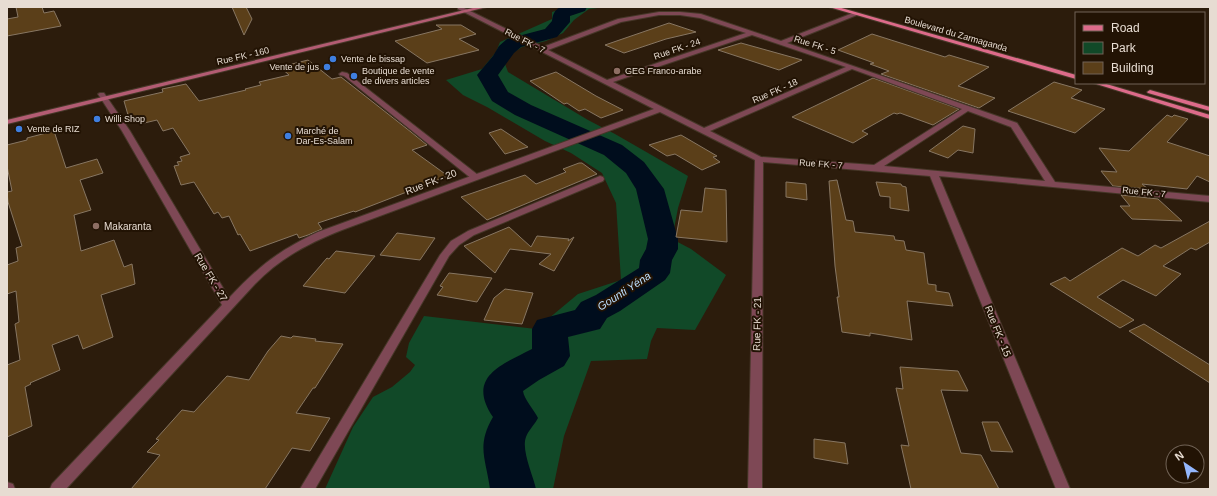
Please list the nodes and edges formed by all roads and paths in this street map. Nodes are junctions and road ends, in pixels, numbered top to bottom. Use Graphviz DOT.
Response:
graph roads {
  1 [pos="484,7"];
  2 [pos="832,7"];
  3 [pos="850,7"];
  4 [pos="464,9"];
  5 [pos="855,14"];
  6 [pos="939,32"];
  7 [pos="753,34"];
  8 [pos="931,36"];
  9 [pos="781,43"];
  10 [pos="542,50"];
  11 [pos="852,67"];
  12 [pos="1075,70"];
  13 [pos="342,74"];
  14 [pos="1075,77"];
  15 [pos="607,82"];
  16 [pos="1099,84"];
  17 [pos="1123,84"];
  18 [pos="103,96"];
  19 [pos="968,108"];
  20 [pos="660,109"];
  21 [pos="1210,109"];
  22 [pos="7,116"];
  23 [pos="1210,117"];
  24 [pos="7,122"];
  25 [pos="705,132"];
  26 [pos="759,159"];
  27 [pos="876,168"];
  28 [pos="933,173"];
  29 [pos="475,177"];
  30 [pos="600,179"];
  31 [pos="1051,183"];
  32 [pos="1210,199"];
  33 [pos="228,306"];
  34 [pos="57,489"];
  35 [pos="306,489"];
  36 [pos="755,489"];
  37 [pos="1063,489"];
  1 -- 4 [label="main road, Rue FK - 160"];
  2 -- 5 [label="main road, Boulevard du Zarmaganda"];
  3 -- 6 [label="main road, Boulevard du Zarmaganda"];
  4 -- 10 [label="street, Rue FK - 7"];
  4 -- 18 [label="main road, Rue FK - 160"];
  5 -- 8 [label="main road, Boulevard du Zarmaganda"];
  5 -- 9 [label="street"];
  6 -- 8 [label="main road"];
  6 -- 12 [label="main road, Boulevard du Zarmaganda"];
  7 -- 9 [label="street, Rue FK - 5"];
  7 -- 10 [label="street, Rue FK - 5"];
  7 -- 15 [label="street, Rue FK - 24"];
  8 -- 14 [label="main road, Boulevard du Zarmaganda"];
  9 -- 11 [label="street, Rue FK - 5"];
  10 -- 15 [label="street, Rue FK - 7"];
  11 -- 19 [label="street, Rue FK - 5"];
  11 -- 25 [label="street, Rue FK - 18"];
  13 -- 29 [label="lane"];
  15 -- 20 [label="street, Rue FK - 7"];
  16 -- 23 [label="main road"];
  17 -- 21 [label="main road"];
  18 -- 22 [label="main road, Rue FK - 160"];
  18 -- 24 [label="main road, Rue FK - 160"];
  18 -- 33 [label="street, Rue FK - 27"];
  19 -- 27 [label="street"];
  19 -- 31 [label="street, Rue FK - 5"];
  20 -- 25 [label="street, Rue FK - 7"];
  20 -- 29 [label="street, Rue FK - 20"];
  25 -- 26 [label="street, Rue FK - 7"];
  26 -- 27 [label="street, Rue FK - 7"];
  26 -- 36 [label="street, Rue FK - 21"];
  27 -- 28 [label="street, Rue FK - 7"];
  28 -- 31 [label="street, Rue FK - 7"];
  28 -- 37 [label="street, Rue FK - 15"];
  29 -- 33 [label="street, Rue FK - 20"];
  30 -- 35 [label="street"];
  31 -- 32 [label="street, Rue FK - 7"];
  33 -- 34 [label="street, Rue FK - 27"];
}
